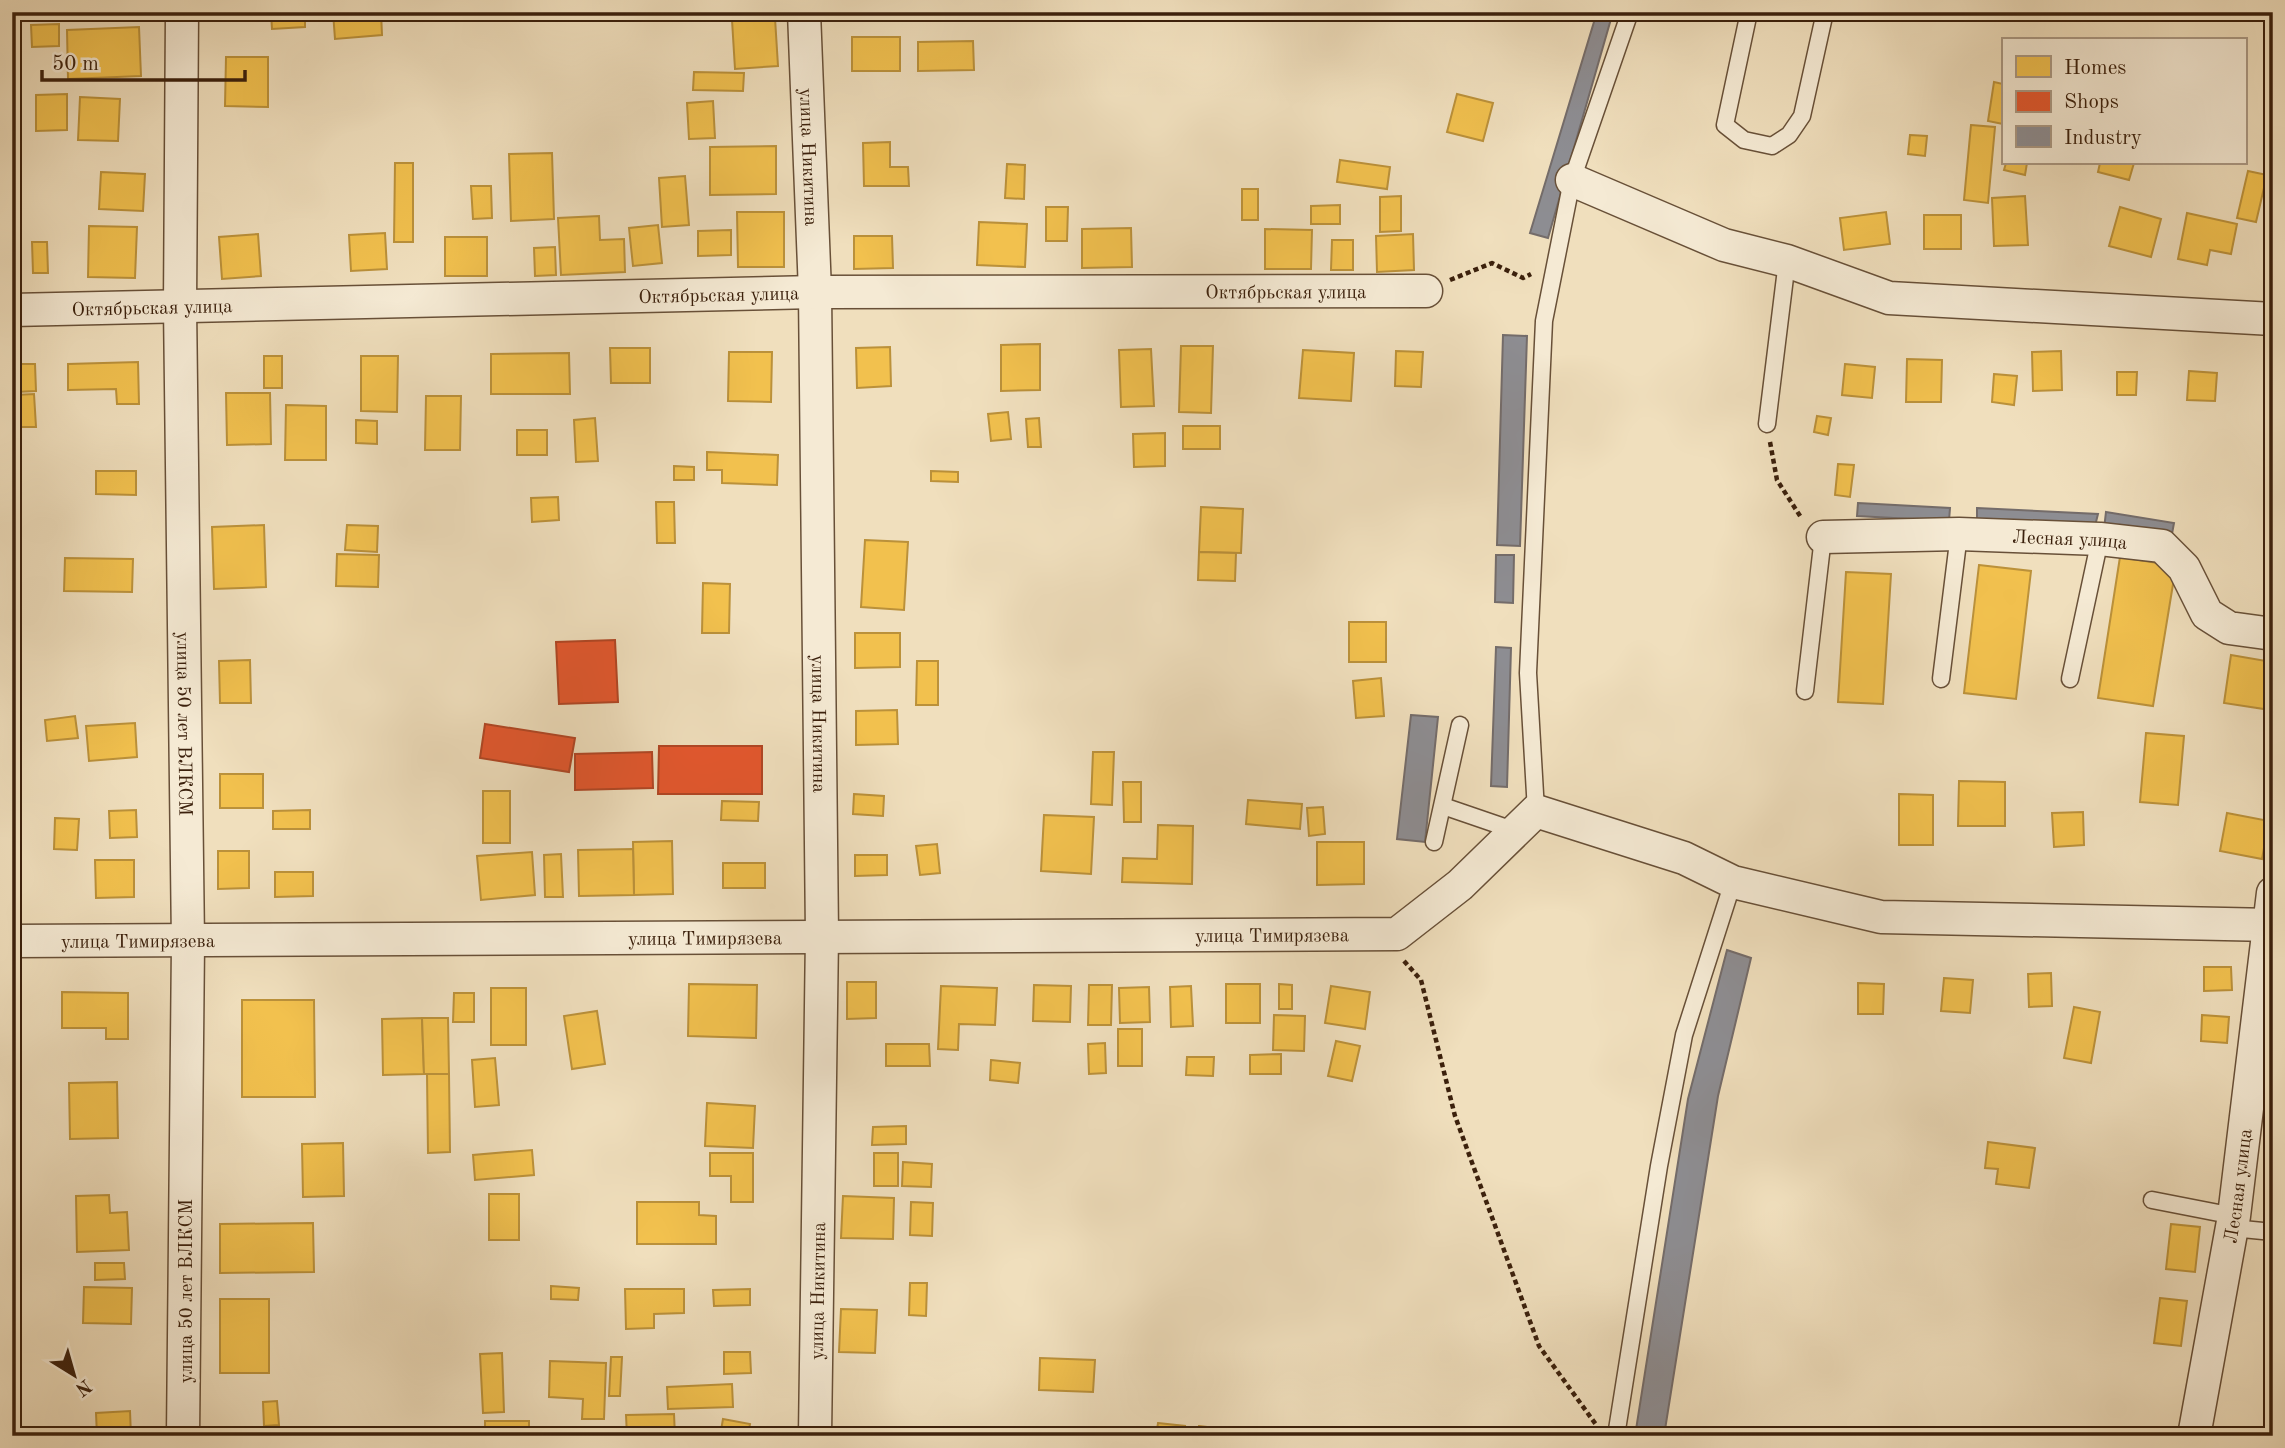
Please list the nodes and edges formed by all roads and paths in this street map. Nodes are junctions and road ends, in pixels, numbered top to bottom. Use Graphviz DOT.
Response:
graph roads {
  1 [pos="182,12"];
  2 [pos="804,12"];
  3 [pos="1630,12"];
  4 [pos="1749,12"];
  5 [pos="1825,12"];
  6 [pos="1572,180"];
  7 [pos="1787,261"];
  8 [pos="1538,271"];
  9 [pos="1433,287"];
  10 [pos="815,292"];
  11 [pos="180,306"];
  12 [pos="12,310"];
  13 [pos="2273,319"];
  14 [pos="1767,424"];
  15 [pos="1959,534"];
  16 [pos="1823,537"];
  17 [pos="2100,539"];
  18 [pos="2273,634"];
  19 [pos="1941,679"];
  20 [pos="2070,679"];
  21 [pos="1805,691"];
  22 [pos="1460,725"];
  23 [pos="1443,806"];
  24 [pos="1526,821"];
  25 [pos="1434,842"];
  26 [pos="1733,882"];
  27 [pos="2273,893"];
  28 [pos="2270,925"];
  29 [pos="1389,934"];
  30 [pos="822,935"];
  31 [pos="12,941"];
  32 [pos="188,943"];
  33 [pos="2152,1200"];
  34 [pos="2233,1222"];
  35 [pos="2273,1232"];
  36 [pos="184,1436"];
  37 [pos="815,1436"];
  38 [pos="1603,1436"];
  39 [pos="1616,1436"];
  40 [pos="2194,1436"];
  1 -- 11 [label="street, улица 50 лет ВЛКСМ"];
  2 -- 10 [label="street, улица Никитина"];
  3 -- 6 [label="lane"];
  4 -- 5 [label="lane"];
  6 -- 7 [label="street"];
  6 -- 24 [label="lane"];
  7 -- 13 [label="street"];
  7 -- 14 [label="lane"];
  8 -- 9 [label="path"];
  9 -- 10 [label="street, Октябрьская улица"];
  10 -- 11 [label="street, Октябрьская улица"];
  10 -- 30 [label="street, улица Никитина"];
  11 -- 12 [label="street, Октябрьская улица"];
  11 -- 32 [label="street, улица 50 лет ВЛКСМ"];
  14 -- 16 [label="path"];
  15 -- 16 [label="street, Лесная улица"];
  15 -- 17 [label="street, Лесная улица"];
  15 -- 19 [label="lane"];
  16 -- 21 [label="lane"];
  17 -- 18 [label="street, Лесная улица"];
  17 -- 20 [label="lane"];
  22 -- 23 [label="lane"];
  23 -- 24 [label="lane"];
  23 -- 25 [label="lane"];
  24 -- 26 [label="street"];
  24 -- 29 [label="street"];
  26 -- 28 [label="street"];
  26 -- 39 [label="lane"];
  27 -- 28 [label="street, Лесная улица"];
  28 -- 34 [label="street, Лесная улица"];
  29 -- 30 [label="street, улица Тимирязева"];
  29 -- 38 [label="path"];
  30 -- 32 [label="street, улица Тимирязева"];
  30 -- 37 [label="street, улица Никитина"];
  31 -- 32 [label="street, улица Тимирязева"];
  32 -- 36 [label="street, улица 50 лет ВЛКСМ"];
  33 -- 34 [label="lane"];
  34 -- 35 [label="lane"];
  34 -- 40 [label="street, Лесная улица"];
}
